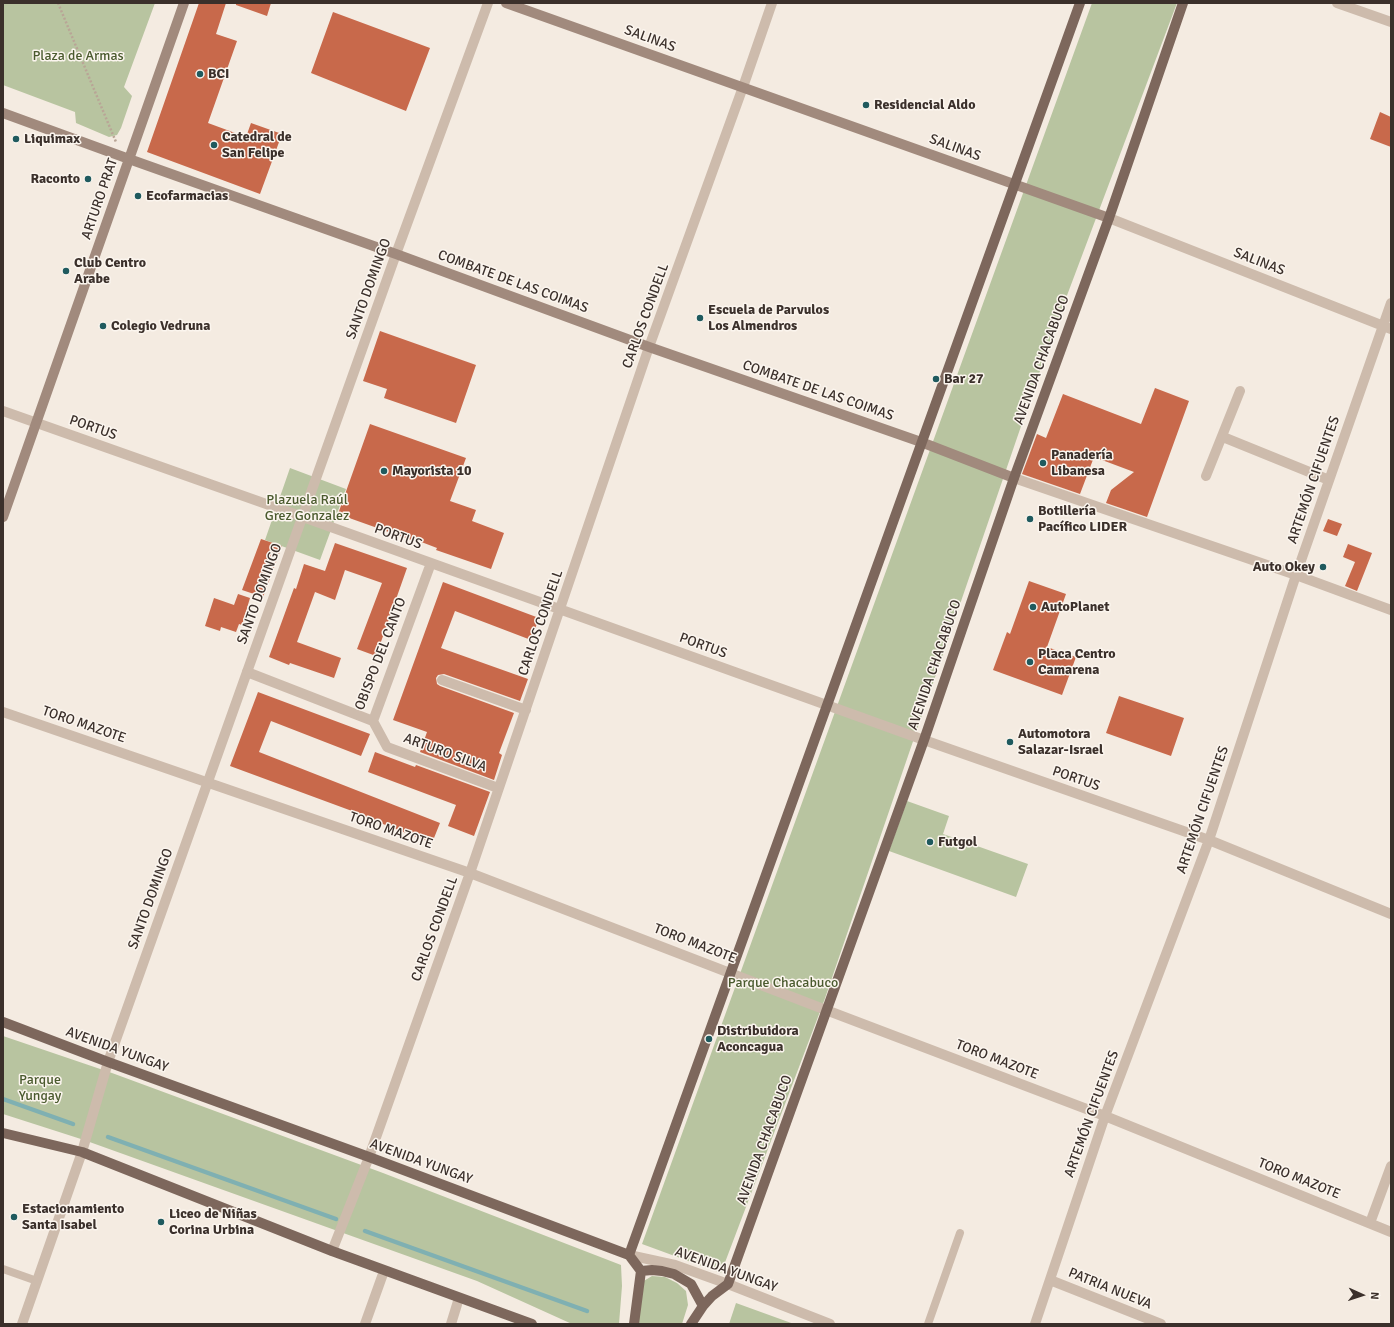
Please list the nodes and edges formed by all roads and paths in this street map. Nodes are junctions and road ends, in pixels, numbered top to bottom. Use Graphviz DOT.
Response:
graph roads {
  1 [pos="58,3"];
  2 [pos="184,3"];
  3 [pos="488,3"];
  4 [pos="506,3"];
  5 [pos="772,3"];
  6 [pos="1080,3"];
  7 [pos="1183,3"];
  8 [pos="1338,3"];
  9 [pos="1391,22"];
  10 [pos="743,87"];
  11 [pos="3,113"];
  12 [pos="113,153"];
  13 [pos="129,159"];
  14 [pos="1014,184"];
  15 [pos="1109,218"];
  16 [pos="396,254"];
  17 [pos="1391,303"];
  18 [pos="1387,328"];
  19 [pos="649,347"];
  20 [pos="1240,391"];
  21 [pos="3,411"];
  22 [pos="36,423"];
  23 [pos="1223,436"];
  24 [pos="921,442"];
  25 [pos="1206,476"];
  26 [pos="1014,478"];
  27 [pos="1329,480"];
  28 [pos="3,517"];
  29 [pos="303,517"];
  30 [pos="431,563"];
  31 [pos="1296,575"];
  32 [pos="560,609"];
  33 [pos="1391,610"];
  34 [pos="247,672"];
  35 [pos="442,680"];
  36 [pos="827,705"];
  37 [pos="526,710"];
  38 [pos="3,712"];
  39 [pos="373,721"];
  40 [pos="924,740"];
  41 [pos="208,782"];
  42 [pos="498,788"];
  43 [pos="1209,840"];
  44 [pos="470,873"];
  45 [pos="1391,914"];
  46 [pos="731,973"];
  47 [pos="826,1010"];
  48 [pos="3,1022"];
  49 [pos="108,1062"];
  50 [pos="1105,1116"];
  51 [pos="3,1133"];
  52 [pos="82,1152"];
  53 [pos="369,1157"];
  54 [pos="1391,1166"];
  55 [pos="1370,1223"];
  56 [pos="1391,1232"];
  57 [pos="960,1233"];
  58 [pos="332,1251"];
  59 [pos="629,1255"];
  60 [pos="3,1269"];
  61 [pos="384,1270"];
  62 [pos="641,1271"];
  63 [pos="1050,1280"];
  64 [pos="37,1281"];
  65 [pos="728,1284"];
  66 [pos="459,1298"];
  67 [pos="703,1306"];
  68 [pos="22,1324"];
  69 [pos="365,1324"];
  70 [pos="451,1324"];
  71 [pos="532,1324"];
  72 [pos="634,1324"];
  73 [pos="691,1324"];
  74 [pos="830,1324"];
  75 [pos="928,1324"];
  76 [pos="1035,1324"];
  77 [pos="1161,1324"];
  1 -- 12 [label="path"];
  2 -- 13 [label="main road, ARTURO PRAT"];
  3 -- 16 [label="street, SANTO DOMINGO"];
  4 -- 10 [label="main road, SALINAS"];
  5 -- 10 [label="street, CARLOS CONDELL"];
  6 -- 14 [label="main road"];
  7 -- 15 [label="main road, AVENIDA CHACABUCO"];
  8 -- 9 [label="street"];
  10 -- 14 [label="main road, SALINAS"];
  10 -- 19 [label="street, CARLOS CONDELL"];
  11 -- 12 [label="main road, COMBATE DE LAS COIMAS"];
  12 -- 13 [label="main road, COMBATE DE LAS COIMAS"];
  13 -- 16 [label="main road, COMBATE DE LAS COIMAS"];
  13 -- 22 [label="main road, ARTURO PRAT"];
  14 -- 15 [label="main road, SALINAS"];
  14 -- 24 [label="main road"];
  15 -- 18 [label="street, SALINAS"];
  15 -- 26 [label="main road, AVENIDA CHACABUCO"];
  16 -- 19 [label="main road, COMBATE DE LAS COIMAS"];
  16 -- 29 [label="street, SANTO DOMINGO"];
  17 -- 18 [label="street, ARTEMÓN CIFUENTES"];
  18 -- 27 [label="street, ARTEMÓN CIFUENTES"];
  19 -- 24 [label="main road, COMBATE DE LAS COIMAS"];
  19 -- 32 [label="street, CARLOS CONDELL"];
  20 -- 23 [label="street"];
  21 -- 22 [label="street, PORTUS"];
  22 -- 28 [label="main road, ARTURO PRAT"];
  22 -- 29 [label="street, PORTUS"];
  23 -- 25 [label="street"];
  23 -- 27 [label="street"];
  24 -- 26 [label="main road, COMBATE DE LAS COIMAS"];
  24 -- 36 [label="main road"];
  26 -- 31 [label="street"];
  26 -- 40 [label="main road, AVENIDA CHACABUCO"];
  27 -- 31 [label="street, ARTEMÓN CIFUENTES"];
  29 -- 30 [label="street, PORTUS"];
  29 -- 34 [label="street, SANTO DOMINGO"];
  30 -- 32 [label="street, PORTUS"];
  30 -- 39 [label="street, OBISPO DEL CANTO"];
  31 -- 33 [label="street"];
  31 -- 43 [label="street, ARTEMÓN CIFUENTES"];
  32 -- 36 [label="street, PORTUS"];
  32 -- 37 [label="street, CARLOS CONDELL"];
  34 -- 39 [label="street, OBISPO DEL CANTO"];
  34 -- 41 [label="street, SANTO DOMINGO"];
  35 -- 37 [label="street"];
  36 -- 40 [label="street, PORTUS"];
  36 -- 46 [label="main road"];
  37 -- 42 [label="street, CARLOS CONDELL"];
  38 -- 41 [label="street, TORO MAZOTE"];
  39 -- 42 [label="street, ARTURO SILVA"];
  40 -- 43 [label="street, PORTUS"];
  40 -- 47 [label="main road, AVENIDA CHACABUCO"];
  41 -- 44 [label="street, TORO MAZOTE"];
  41 -- 49 [label="street, SANTO DOMINGO"];
  42 -- 44 [label="street, CARLOS CONDELL"];
  43 -- 45 [label="street, PORTUS"];
  43 -- 50 [label="street, ARTEMÓN CIFUENTES"];
  44 -- 46 [label="street, TORO MAZOTE"];
  44 -- 53 [label="street, CARLOS CONDELL"];
  46 -- 47 [label="street, TORO MAZOTE"];
  46 -- 59 [label="main road"];
  47 -- 50 [label="street, TORO MAZOTE"];
  47 -- 65 [label="main road, AVENIDA CHACABUCO"];
  48 -- 49 [label="main road, AVENIDA YUNGAY"];
  49 -- 52 [label="street, SANTO DOMINGO"];
  49 -- 53 [label="main road, AVENIDA YUNGAY"];
  50 -- 55 [label="street, TORO MAZOTE"];
  50 -- 63 [label="street, ARTEMÓN CIFUENTES"];
  51 -- 52 [label="main road"];
  52 -- 58 [label="main road"];
  52 -- 64 [label="street, SANTO DOMINGO"];
  53 -- 58 [label="street, CARLOS CONDELL"];
  53 -- 59 [label="main road, AVENIDA YUNGAY"];
  54 -- 55 [label="street"];
  55 -- 56 [label="street, TORO MAZOTE"];
  57 -- 75 [label="lane"];
  58 -- 61 [label="main road"];
  59 -- 62 [label="main road"];
  59 -- 65 [label="street, AVENIDA YUNGAY"];
  60 -- 64 [label="lane"];
  61 -- 66 [label="main road"];
  61 -- 69 [label="street"];
  62 -- 67 [label="main road"];
  62 -- 72 [label="main road"];
  63 -- 76 [label="street, ARTEMÓN CIFUENTES"];
  63 -- 77 [label="street, PATRIA NUEVA"];
  64 -- 68 [label="street, SANTO DOMINGO"];
  65 -- 67 [label="main road"];
  65 -- 74 [label="street, AVENIDA YUNGAY"];
  66 -- 70 [label="street"];
  66 -- 71 [label="main road"];
  67 -- 73 [label="main road"];
}
